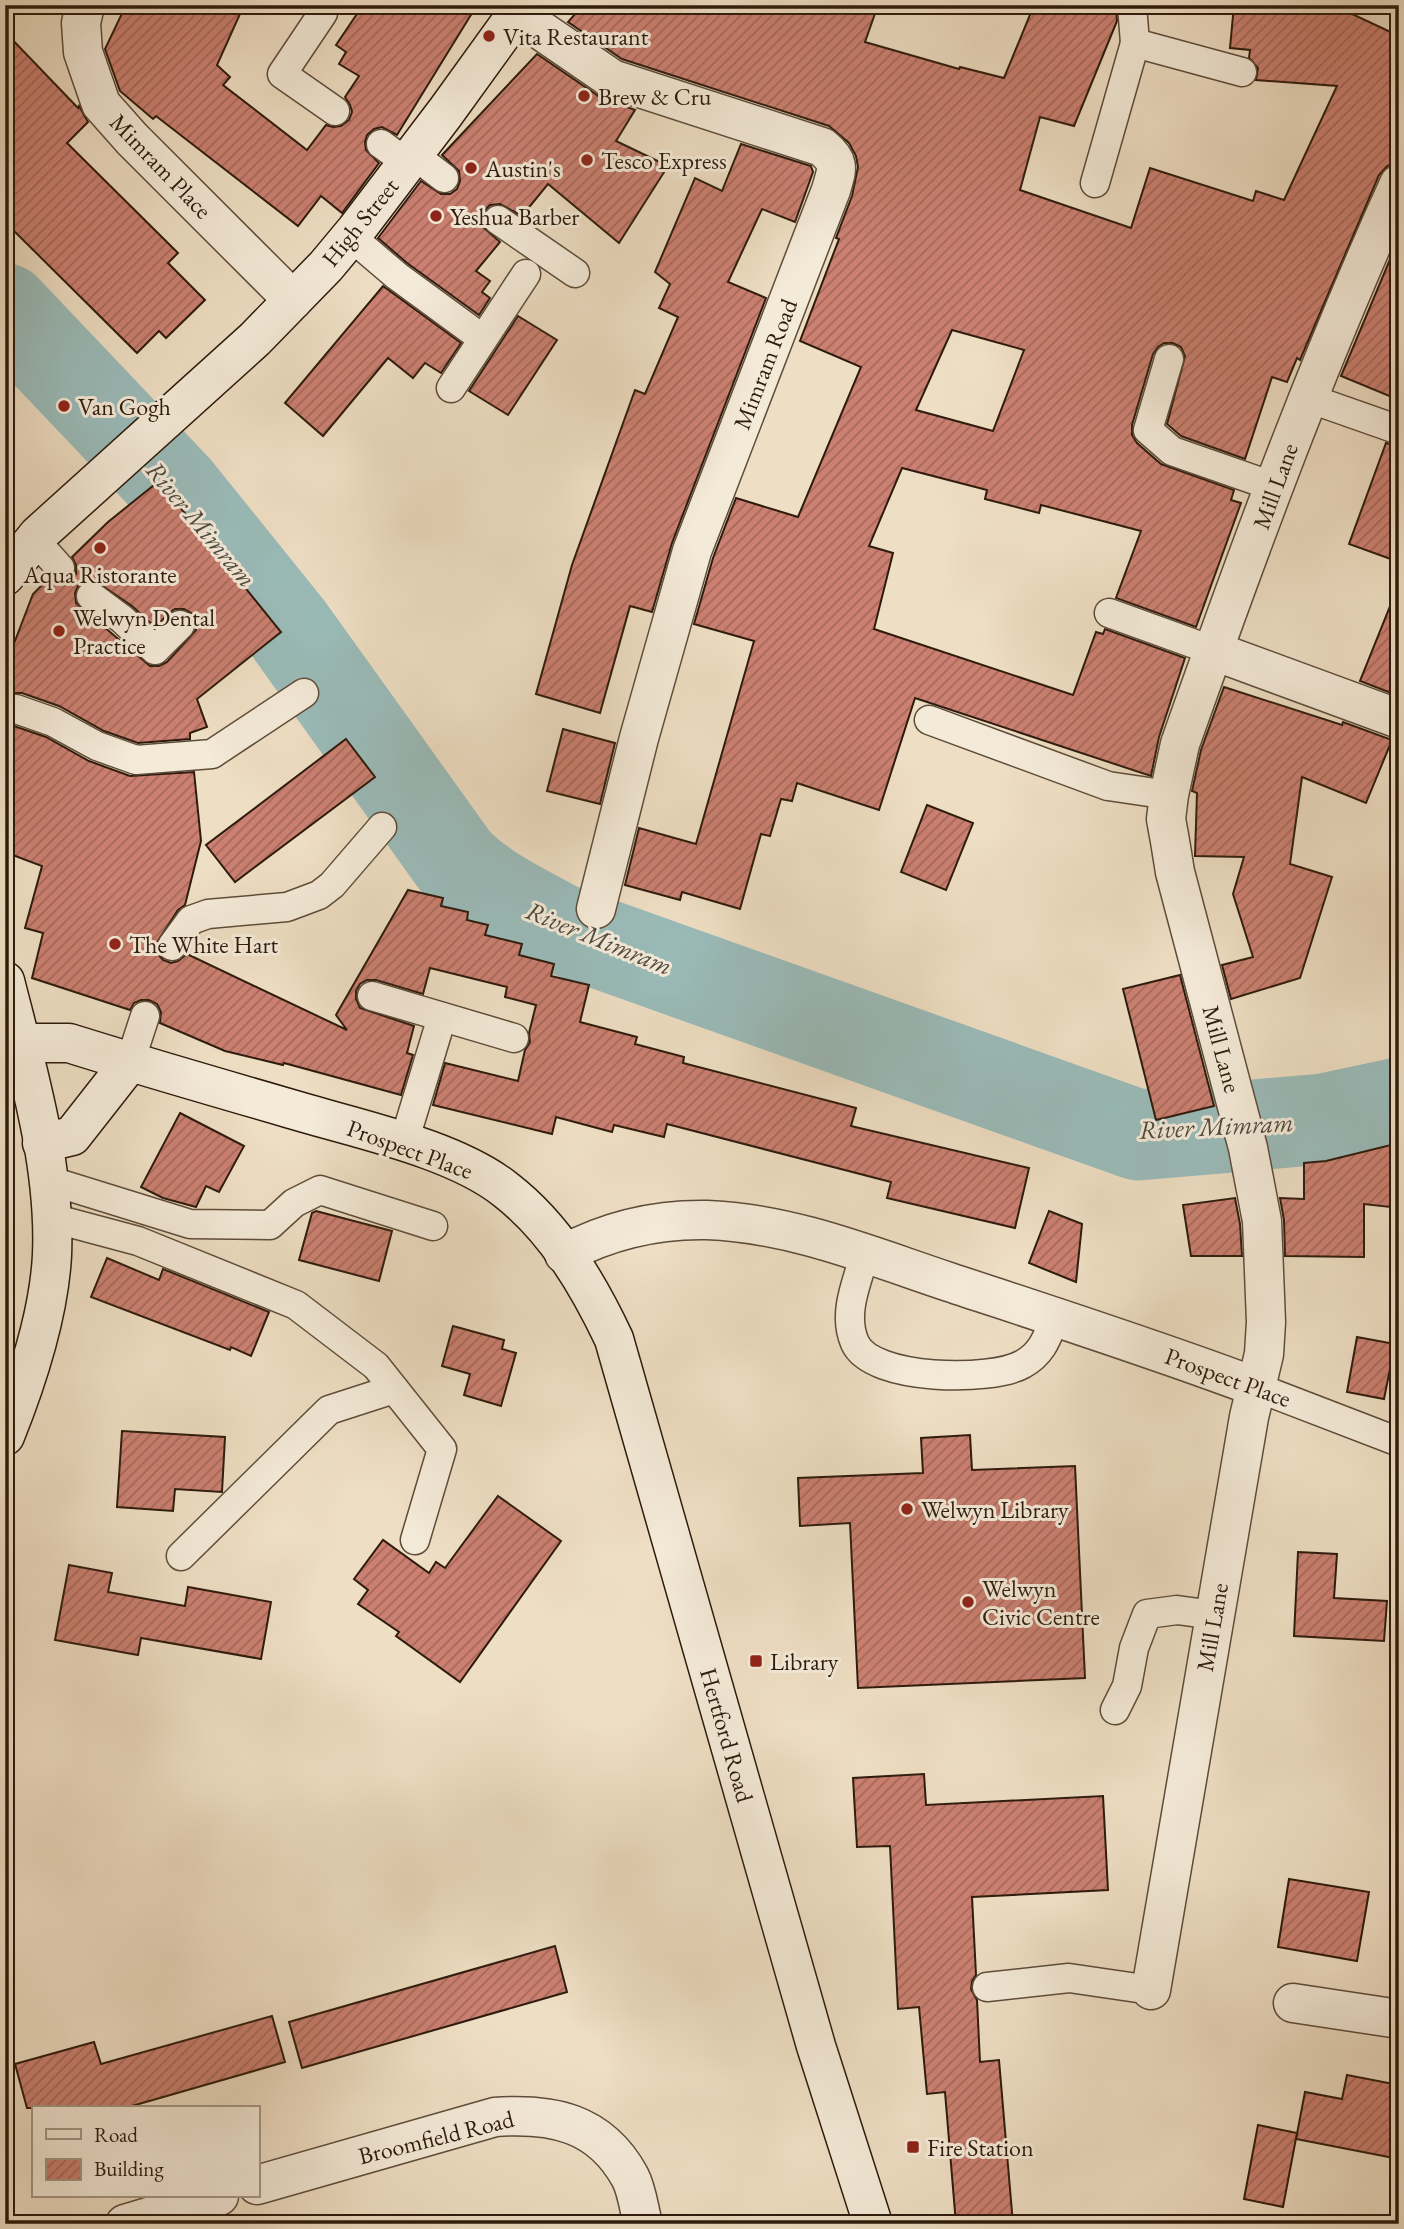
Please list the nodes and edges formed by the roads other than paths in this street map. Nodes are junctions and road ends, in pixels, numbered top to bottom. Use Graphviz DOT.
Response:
graph roads {
  1 [pos="85,5"];
  2 [pos="1132,5"];
  3 [pos="520,10"];
  4 [pos="323,13"];
  5 [pos="1135,43"];
  6 [pos="1242,72"];
  7 [pos="335,111"];
  8 [pos="401,154"];
  9 [pos="444,178"];
  10 [pos="1095,183"];
  11 [pos="1399,184"];
  12 [pos="498,220"];
  13 [pos="350,236"];
  14 [pos="575,273"];
  15 [pos="526,274"];
  16 [pos="293,300"];
  17 [pos="483,339"];
  18 [pos="1169,359"];
  19 [pos="451,388"];
  20 [pos="1308,398"];
  21 [pos="1399,430"];
  22 [pos="1275,487"];
  23 [pos="34,539"];
  24 [pos="61,568"];
  25 [pos="5,576"];
  26 [pos="91,596"];
  27 [pos="1109,613"];
  28 [pos="180,625"];
  29 [pos="1214,651"];
  30 [pos="304,693"];
  31 [pos="5,710"];
  32 [pos="1399,719"];
  33 [pos="929,720"];
  34 [pos="1168,795"];
  35 [pos="382,827"];
  36 [pos="596,909"];
  37 [pos="172,946"];
  38 [pos="5,981"];
  39 [pos="372,996"];
  40 [pos="145,1016"];
  41 [pos="442,1017"];
  42 [pos="514,1038"];
  43 [pos="21,1043"];
  44 [pos="130,1062"];
  45 [pos="404,1142"];
  46 [pos="42,1143"];
  47 [pos="48,1180"];
  48 [pos="52,1218"];
  49 [pos="433,1226"];
  50 [pos="564,1254"];
  51 [pos="865,1254"];
  52 [pos="1055,1316"];
  53 [pos="1256,1387"];
  54 [pos="394,1389"];
  55 [pos="5,1436"];
  56 [pos="1399,1442"];
  57 [pos="415,1540"];
  58 [pos="181,1556"];
  59 [pos="1214,1615"];
  60 [pos="1115,1710"];
  61 [pos="987,1987"];
  62 [pos="1151,1990"];
  63 [pos="1293,2003"];
  64 [pos="1399,2019"];
  65 [pos="259,2184"];
  66 [pos="212,2198"];
  67 [pos="125,2224"];
  68 [pos="643,2224"];
  69 [pos="873,2224"];
  1 -- 16 [label="street, Mimram Place"];
  2 -- 5 [label="lane"];
  3 -- 8 [label="street, High Street"];
  3 -- 36 [label="street, Mimram Road"];
  4 -- 7 [label="lane"];
  5 -- 6 [label="lane"];
  5 -- 10 [label="lane"];
  8 -- 9 [label="lane"];
  8 -- 13 [label="street, High Street"];
  11 -- 20 [label="street, Mill Lane"];
  12 -- 14 [label="lane"];
  13 -- 16 [label="street, High Street"];
  13 -- 17 [label="lane"];
  15 -- 17 [label="lane"];
  16 -- 23 [label="street, High Street"];
  17 -- 19 [label="lane"];
  18 -- 22 [label="lane"];
  20 -- 21 [label="lane"];
  20 -- 22 [label="street, Mill Lane"];
  22 -- 29 [label="street, Mill Lane"];
  23 -- 24 [label="lane"];
  23 -- 25 [label="street, High Street"];
  26 -- 28 [label="lane"];
  27 -- 29 [label="lane"];
  29 -- 32 [label="street"];
  29 -- 34 [label="street, Mill Lane"];
  30 -- 31 [label="lane"];
  33 -- 34 [label="lane"];
  34 -- 53 [label="street, Mill Lane"];
  35 -- 37 [label="lane"];
  38 -- 43 [label="street"];
  39 -- 41 [label="lane"];
  40 -- 44 [label="lane"];
  41 -- 42 [label="lane"];
  41 -- 45 [label="lane"];
  43 -- 44 [label="street, Prospect Place"];
  43 -- 46 [label="street"];
  44 -- 45 [label="street, Prospect Place"];
  44 -- 46 [label="street"];
  45 -- 50 [label="street, Prospect Place"];
  46 -- 47 [label="street"];
  47 -- 48 [label="street"];
  47 -- 49 [label="lane"];
  48 -- 54 [label="lane"];
  48 -- 55 [label="street"];
  50 -- 51 [label="street, Prospect Place"];
  50 -- 69 [label="street, Hertford Road"];
  51 -- 52 [label="street, Prospect Place"];
  51 -- 52 [label="lane"];
  52 -- 53 [label="street, Prospect Place"];
  53 -- 56 [label="lane, Prospect Place"];
  53 -- 59 [label="street, Mill Lane"];
  54 -- 57 [label="lane"];
  54 -- 58 [label="lane"];
  59 -- 60 [label="lane"];
  59 -- 62 [label="street, Mill Lane"];
  61 -- 62 [label="lane"];
  63 -- 64 [label="street"];
  65 -- 68 [label="street, Broomfield Road"];
  66 -- 67 [label="street"];
}
